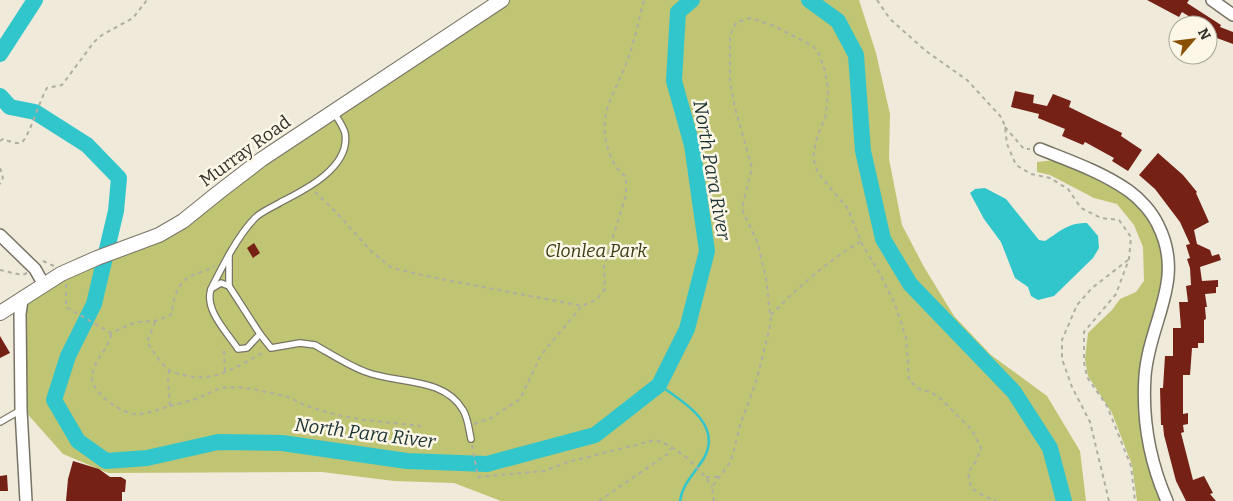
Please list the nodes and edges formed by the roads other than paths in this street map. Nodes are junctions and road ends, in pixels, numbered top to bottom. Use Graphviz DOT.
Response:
graph roads {
  1 [pos="502,0"];
  2 [pos="1212,0"];
  3 [pos="1233,15"];
  4 [pos="334,113"];
  5 [pos="1040,149"];
  6 [pos="0,235"];
  7 [pos="229,256"];
  8 [pos="44,285"];
  9 [pos="229,286"];
  10 [pos="211,289"];
  11 [pos="22,300"];
  12 [pos="0,313"];
  13 [pos="260,334"];
  14 [pos="21,410"];
  15 [pos="0,422"];
  16 [pos="471,439"];
  17 [pos="26,501"];
  18 [pos="1168,501"];
  1 -- 4 [label="street, Murray Road"];
  2 -- 3 [label="street"];
  4 -- 7 [label="lane"];
  4 -- 8 [label="street, Murray Road"];
  5 -- 18 [label="street"];
  6 -- 8 [label="street"];
  7 -- 9 [label="lane"];
  7 -- 10 [label="lane"];
  8 -- 11 [label="street, Murray Road"];
  9 -- 10 [label="lane"];
  9 -- 13 [label="lane"];
  10 -- 13 [label="lane"];
  11 -- 12 [label="street, Murray Road"];
  11 -- 14 [label="street"];
  13 -- 16 [label="lane"];
  14 -- 15 [label="lane"];
  14 -- 17 [label="street"];
}
